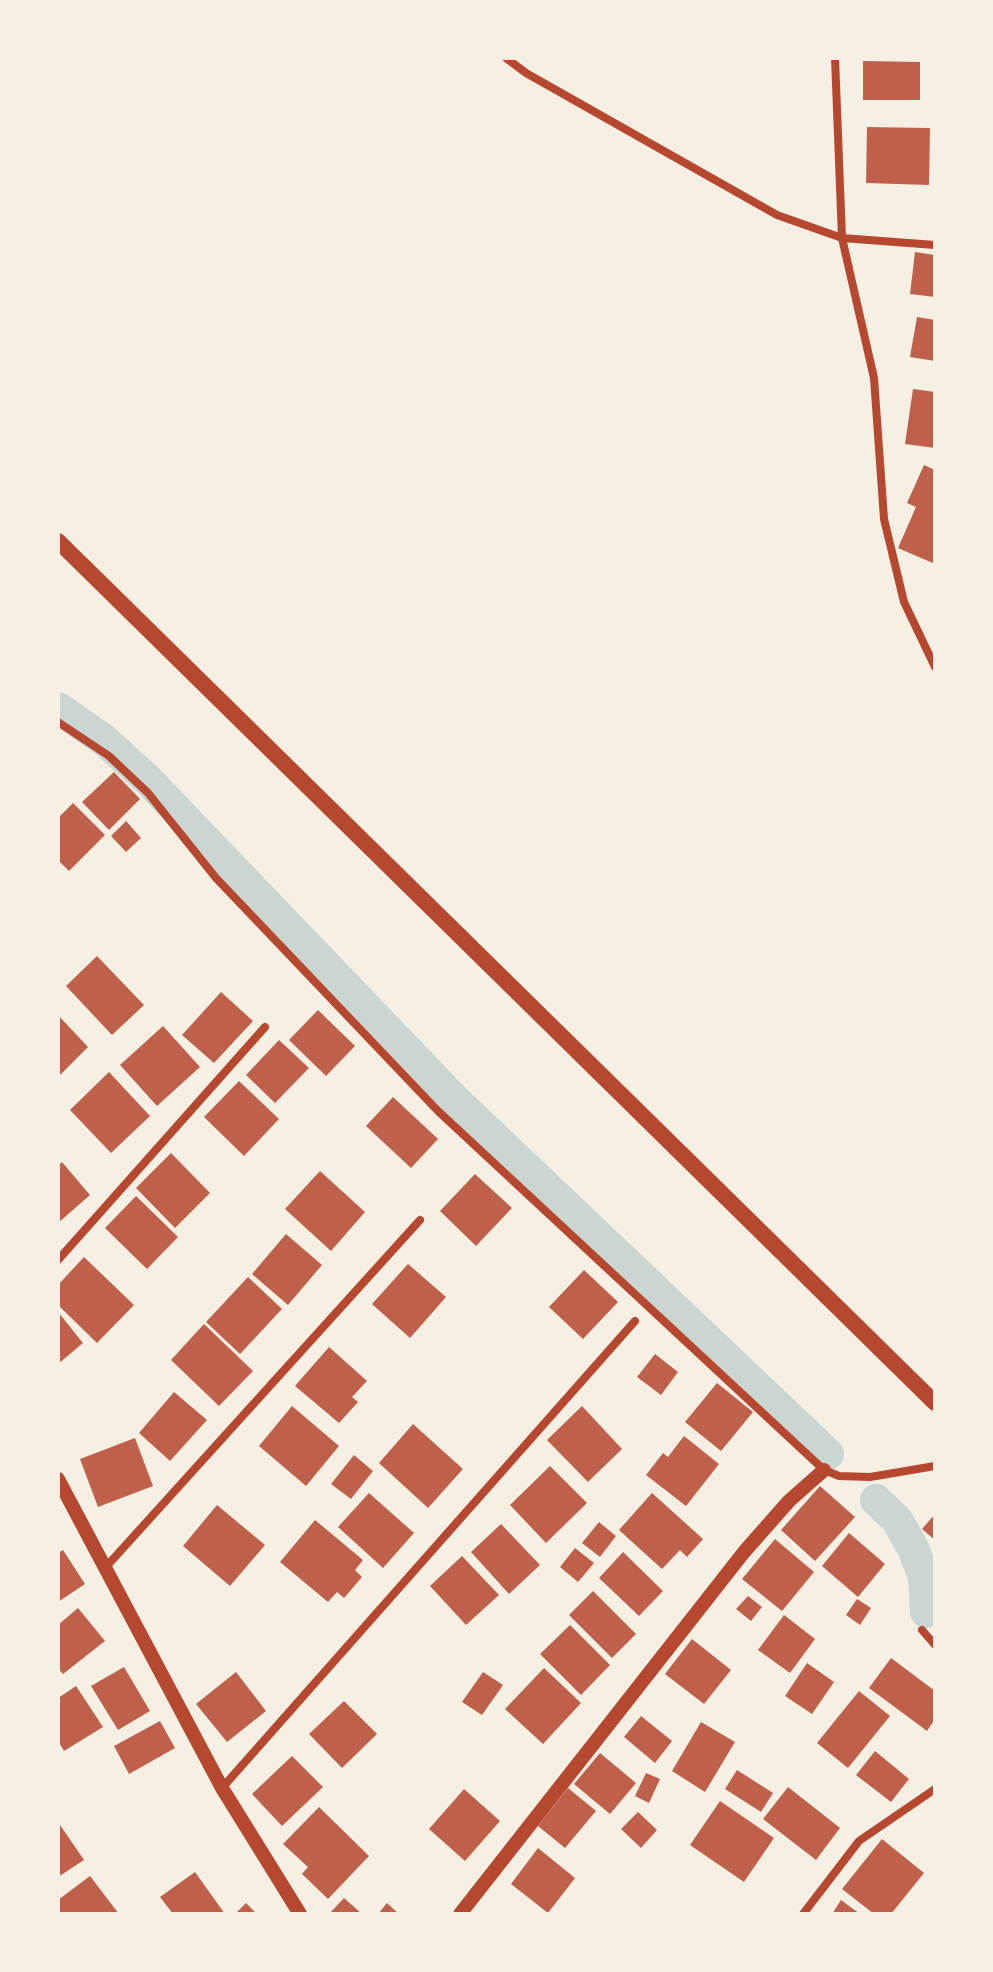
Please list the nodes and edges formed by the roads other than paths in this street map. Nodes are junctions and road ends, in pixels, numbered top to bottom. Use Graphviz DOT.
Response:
graph roads {
  1 [pos="506,58"];
  2 [pos="835,58"];
  3 [pos="842,238"];
  4 [pos="935,245"];
  5 [pos="58,541"];
  6 [pos="935,667"];
  7 [pos="58,722"];
  8 [pos="265,1027"];
  9 [pos="420,1220"];
  10 [pos="58,1260"];
  11 [pos="635,1321"];
  12 [pos="935,1403"];
  13 [pos="935,1466"];
  14 [pos="824,1470"];
  15 [pos="58,1479"];
  16 [pos="105,1568"];
  17 [pos="922,1630"];
  18 [pos="935,1645"];
  19 [pos="222,1788"];
  20 [pos="935,1789"];
  21 [pos="300,1914"];
  22 [pos="460,1914"];
  23 [pos="803,1914"];
  1 -- 3 [label="street"];
  2 -- 3 [label="street"];
  3 -- 4 [label="street"];
  3 -- 6 [label="street"];
  5 -- 12 [label="main road"];
  7 -- 14 [label="street"];
  8 -- 10 [label="street"];
  9 -- 16 [label="street"];
  11 -- 19 [label="street"];
  13 -- 14 [label="street"];
  14 -- 22 [label="street"];
  15 -- 16 [label="street"];
  16 -- 19 [label="street"];
  17 -- 18 [label="street"];
  19 -- 21 [label="street"];
  20 -- 23 [label="street"];
}
